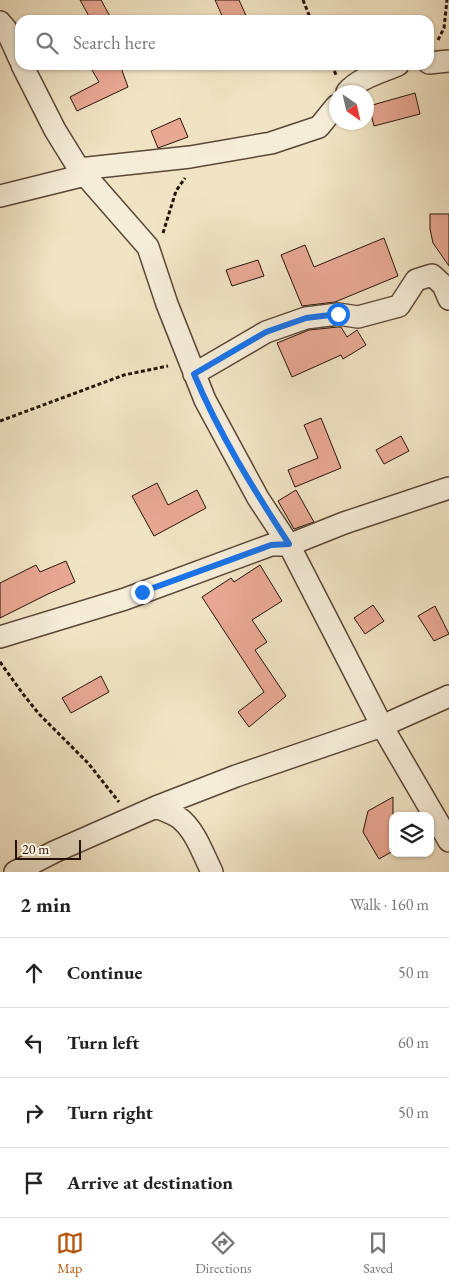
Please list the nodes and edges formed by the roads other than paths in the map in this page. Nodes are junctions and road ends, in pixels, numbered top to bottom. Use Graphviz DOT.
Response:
graph roads {
  1 [pos="0,22"];
  2 [pos="15,49"];
  3 [pos="449,61"];
  4 [pos="434,62"];
  5 [pos="25,70"];
  6 [pos="386,70"];
  7 [pos="355,85"];
  8 [pos="329,117"];
  9 [pos="82,172"];
  10 [pos="0,196"];
  11 [pos="449,298"];
  12 [pos="194,374"];
  13 [pos="449,488"];
  14 [pos="289,544"];
  15 [pos="0,637"];
  16 [pos="449,696"];
  17 [pos="382,726"];
  18 [pos="152,809"];
  19 [pos="449,841"];
  20 [pos="15,872"];
  21 [pos="212,872"];
  1 -- 2 [label="street"];
  3 -- 4 [label="street"];
  5 -- 9 [label="street"];
  6 -- 7 [label="street"];
  8 -- 9 [label="street"];
  9 -- 10 [label="street"];
  9 -- 12 [label="street"];
  11 -- 12 [label="street"];
  12 -- 14 [label="street"];
  13 -- 14 [label="street"];
  14 -- 15 [label="street"];
  14 -- 17 [label="street"];
  16 -- 17 [label="street"];
  17 -- 18 [label="street"];
  17 -- 19 [label="street"];
  18 -- 20 [label="street"];
  18 -- 21 [label="street"];
}
